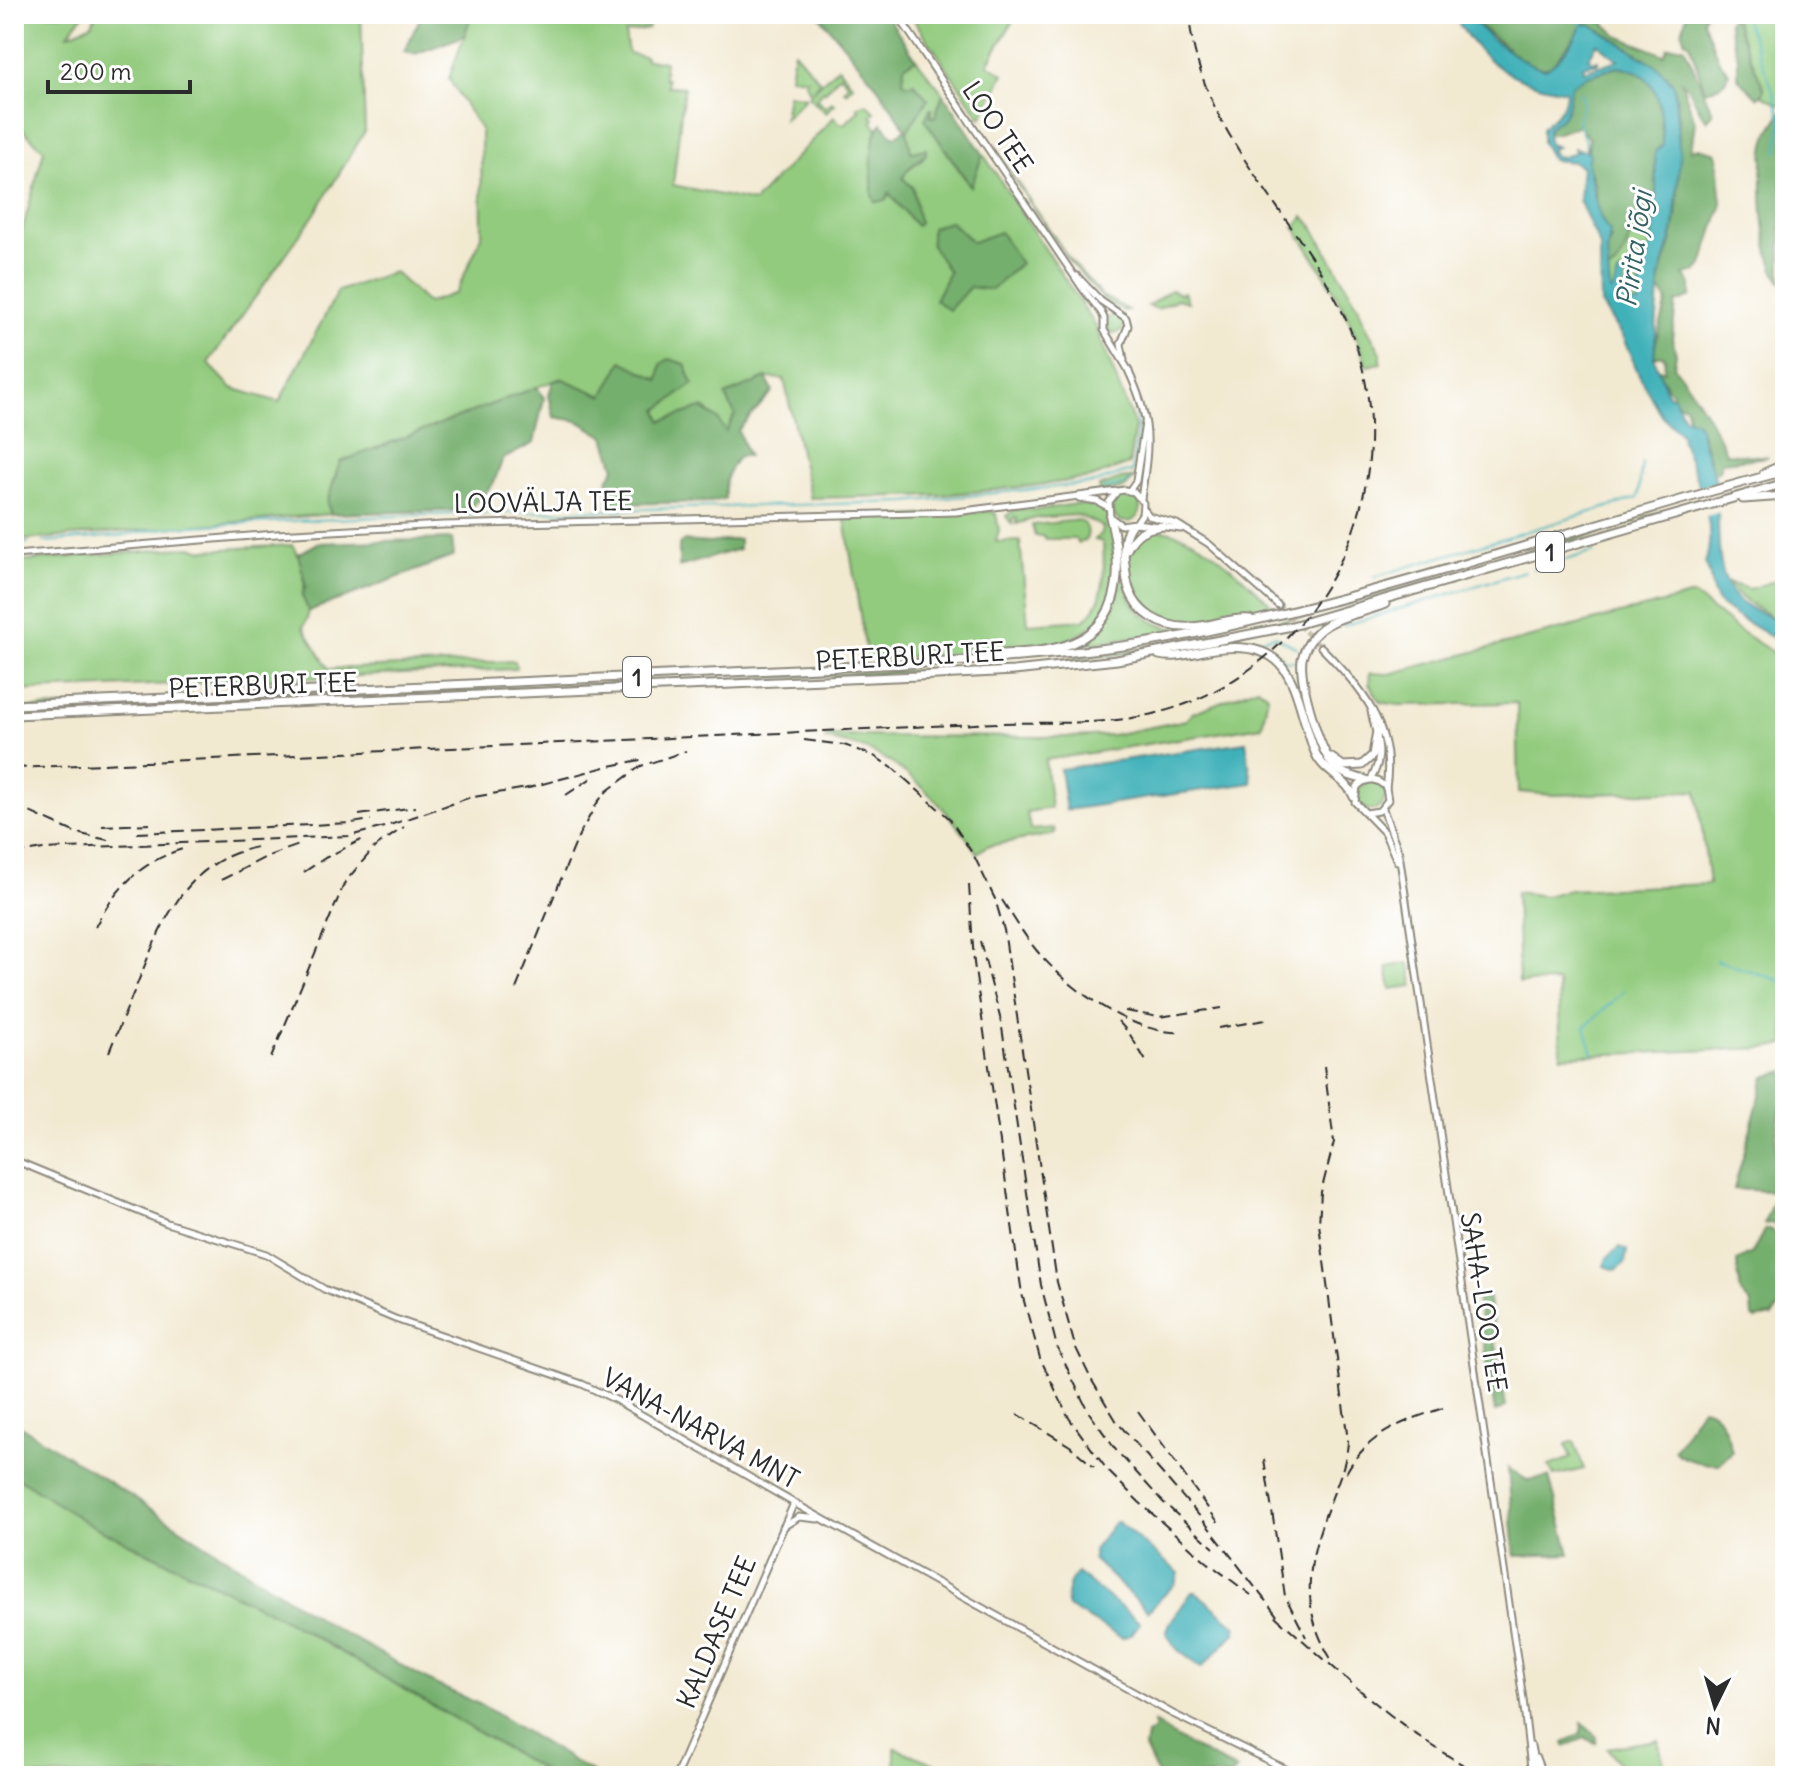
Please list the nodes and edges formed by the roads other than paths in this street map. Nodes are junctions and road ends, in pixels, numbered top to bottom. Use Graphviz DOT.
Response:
graph roads {
  1 [pos="897,14"];
  2 [pos="1066,263"];
  3 [pos="1117,312"];
  4 [pos="1104,318"];
  5 [pos="1105,332"];
  6 [pos="1123,334"];
  7 [pos="1129,371"];
  8 [pos="1146,418"];
  9 [pos="1785,464"];
  10 [pos="1785,471"];
  11 [pos="1748,481"];
  12 [pos="1785,483"];
  13 [pos="1129,491"];
  14 [pos="1116,493"];
  15 [pos="1785,496"];
  16 [pos="1074,498"];
  17 [pos="1141,499"];
  18 [pos="1728,501"];
  19 [pos="1108,507"];
  20 [pos="1144,509"];
  21 [pos="1110,517"];
  22 [pos="1133,524"];
  23 [pos="1163,526"];
  24 [pos="1186,530"];
  25 [pos="1125,553"];
  26 [pos="14,555"];
  27 [pos="1405,594"];
  28 [pos="1278,605"];
  29 [pos="1256,620"];
  30 [pos="1321,647"];
  31 [pos="1153,654"];
  32 [pos="968,661"];
  33 [pos="14,705"];
  34 [pos="1370,706"];
  35 [pos="14,715"];
  36 [pos="1377,731"];
  37 [pos="1324,751"];
  38 [pos="1369,780"];
  39 [pos="1386,788"];
  40 [pos="1354,797"];
  41 [pos="1383,809"];
  42 [pos="1366,813"];
  43 [pos="1400,869"];
  44 [pos="14,1160"];
  45 [pos="794,1503"];
  46 [pos="823,1520"];
  47 [pos="783,1527"];
  48 [pos="1529,1741"];
  49 [pos="1534,1752"];
  50 [pos="676,1776"];
  51 [pos="1300,1776"];
  52 [pos="1534,1776"];
  53 [pos="1543,1776"];
  1 -- 2 [label="street, LOO TEE"];
  2 -- 3 [label="street, LOO TEE"];
  2 -- 4 [label="street, LOO TEE"];
  3 -- 4 [label="street"];
  3 -- 6 [label="street"];
  4 -- 5 [label="street"];
  5 -- 6 [label="street"];
  5 -- 7 [label="street"];
  6 -- 7 [label="street"];
  7 -- 8 [label="street"];
  8 -- 13 [label="street"];
  8 -- 17 [label="street"];
  9 -- 11 [label="highway"];
  10 -- 11 [label="highway, PETERBURI TEE / 1"];
  11 -- 29 [label="highway, PETERBURI TEE / 1"];
  12 -- 18 [label="highway, PETERBURI TEE / 1"];
  13 -- 14 [label="street"];
  13 -- 17 [label="street"];
  14 -- 16 [label="street, LOOVÄLJA TEE"];
  14 -- 19 [label="street"];
  15 -- 18 [label="highway"];
  16 -- 19 [label="street, LOOVÄLJA TEE"];
  16 -- 26 [label="street, LOOVÄLJA TEE"];
  17 -- 20 [label="street"];
  18 -- 27 [label="highway, PETERBURI TEE / 1"];
  19 -- 21 [label="street"];
  20 -- 22 [label="street"];
  20 -- 24 [label="street"];
  21 -- 22 [label="street"];
  21 -- 32 [label="highway"];
  22 -- 23 [label="street"];
  22 -- 25 [label="highway"];
  23 -- 24 [label="street"];
  23 -- 25 [label="highway"];
  24 -- 28 [label="street"];
  25 -- 29 [label="highway"];
  27 -- 31 [label="highway, PETERBURI TEE / 1"];
  27 -- 37 [label="highway"];
  29 -- 32 [label="highway, PETERBURI TEE / 1"];
  30 -- 34 [label="street"];
  31 -- 35 [label="highway, PETERBURI TEE / 1"];
  31 -- 40 [label="highway"];
  32 -- 33 [label="highway, PETERBURI TEE / 1"];
  34 -- 36 [label="street"];
  34 -- 39 [label="street"];
  36 -- 37 [label="highway"];
  36 -- 38 [label="street"];
  37 -- 38 [label="highway"];
  38 -- 39 [label="street"];
  38 -- 40 [label="street"];
  39 -- 41 [label="street"];
  40 -- 42 [label="street"];
  41 -- 42 [label="street"];
  41 -- 43 [label="street, SAHA-LOO TEE"];
  42 -- 43 [label="street, SAHA-LOO TEE"];
  43 -- 48 [label="street, SAHA-LOO TEE"];
  44 -- 45 [label="street, VANA-NARVA MNT"];
  45 -- 46 [label="street, VANA-NARVA MNT"];
  45 -- 47 [label="street, KALDASE TEE"];
  46 -- 47 [label="street"];
  46 -- 51 [label="street, VANA-NARVA MNT"];
  47 -- 50 [label="street, KALDASE TEE"];
  48 -- 49 [label="street, SAHA-LOO TEE"];
  48 -- 52 [label="street, SAHA-LOO TEE"];
  49 -- 52 [label="street, SAHA-LOO TEE"];
  49 -- 53 [label="street"];
}
